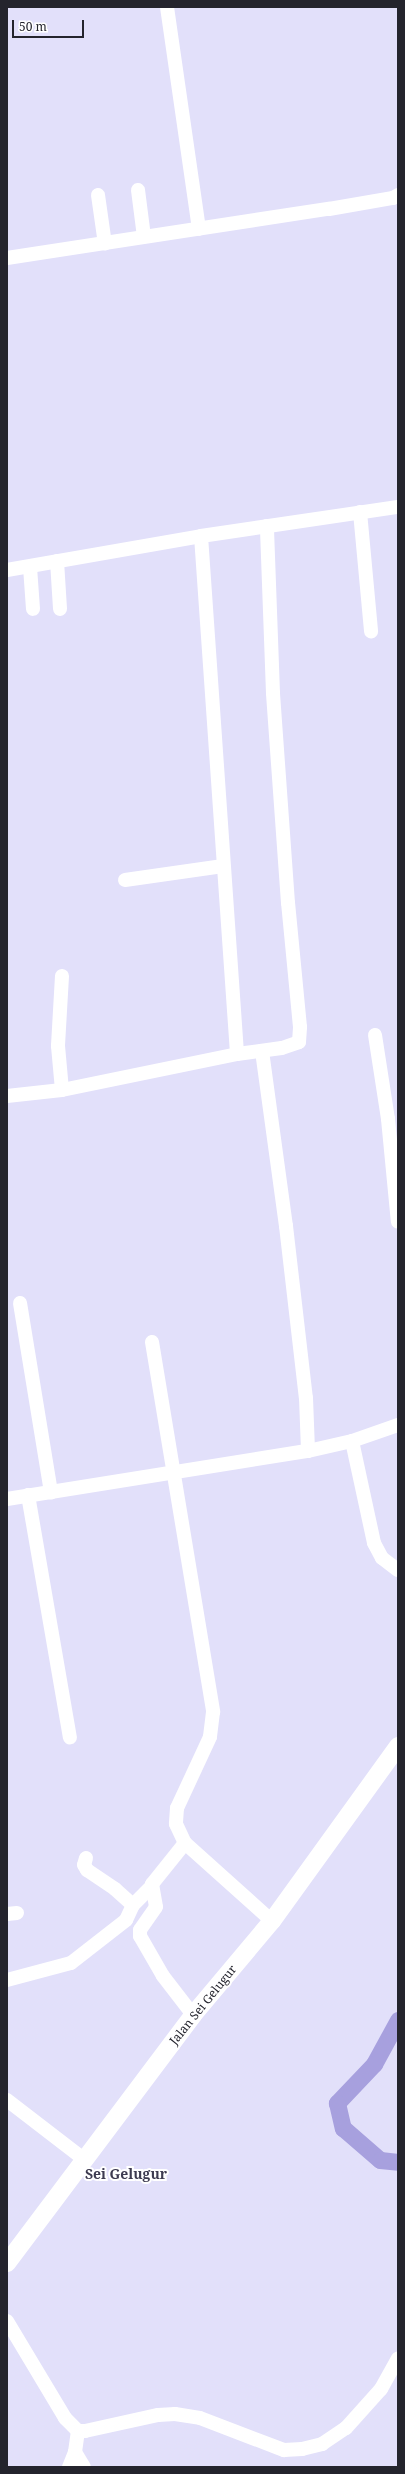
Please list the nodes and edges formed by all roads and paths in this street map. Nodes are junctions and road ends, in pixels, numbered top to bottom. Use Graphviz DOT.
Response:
graph roads {
  1 [pos="167,7"];
  2 [pos="138,190"];
  3 [pos="98,195"];
  4 [pos="398,195"];
  5 [pos="199,229"];
  6 [pos="144,237"];
  7 [pos="105,244"];
  8 [pos="7,258"];
  9 [pos="398,507"];
  10 [pos="360,512"];
  11 [pos="267,526"];
  12 [pos="201,536"];
  13 [pos="57,561"];
  14 [pos="30,567"];
  15 [pos="7,570"];
  16 [pos="33,609"];
  17 [pos="60,609"];
  18 [pos="371,631"];
  19 [pos="223,866"];
  20 [pos="124,880"];
  21 [pos="62,976"];
  22 [pos="375,1035"];
  23 [pos="262,1051"];
  24 [pos="237,1054"];
  25 [pos="62,1090"];
  26 [pos="7,1096"];
  27 [pos="393,1118"];
  28 [pos="398,1222"];
  29 [pos="20,1303"];
  30 [pos="152,1342"];
  31 [pos="398,1425"];
  32 [pos="352,1441"];
  33 [pos="308,1451"];
  34 [pos="175,1472"];
  35 [pos="51,1492"];
  36 [pos="28,1495"];
  37 [pos="7,1499"];
  38 [pos="398,1570"];
  39 [pos="70,1737"];
  40 [pos="398,1746"];
  41 [pos="184,1843"];
  42 [pos="86,1858"];
  43 [pos="151,1887"];
  44 [pos="133,1905"];
  45 [pos="272,1921"];
  46 [pos="7,1980"];
  47 [pos="194,2015"];
  48 [pos="7,2100"];
  49 [pos="85,2160"];
  50 [pos="7,2263"];
  51 [pos="7,2321"];
  52 [pos="398,2358"];
  53 [pos="78,2431"];
  54 [pos="75,2452"];
  55 [pos="69,2467"];
  56 [pos="84,2467"];
  1 -- 5 [label="street"];
  2 -- 6 [label="street"];
  3 -- 7 [label="street"];
  4 -- 5 [label="street"];
  5 -- 6 [label="street"];
  6 -- 7 [label="street"];
  7 -- 8 [label="street"];
  9 -- 10 [label="street"];
  10 -- 11 [label="street"];
  10 -- 18 [label="street"];
  11 -- 12 [label="street"];
  11 -- 23 [label="street"];
  12 -- 13 [label="street"];
  12 -- 19 [label="street"];
  13 -- 14 [label="street"];
  13 -- 17 [label="street"];
  14 -- 15 [label="street"];
  14 -- 16 [label="street"];
  19 -- 20 [label="street"];
  19 -- 24 [label="street"];
  21 -- 25 [label="street"];
  22 -- 27 [label="street"];
  23 -- 24 [label="street"];
  23 -- 33 [label="street"];
  24 -- 25 [label="street"];
  25 -- 26 [label="street"];
  27 -- 28 [label="street"];
  29 -- 35 [label="street"];
  30 -- 34 [label="street"];
  31 -- 32 [label="street"];
  32 -- 33 [label="street"];
  32 -- 38 [label="street"];
  33 -- 34 [label="street"];
  34 -- 35 [label="street"];
  34 -- 41 [label="street"];
  35 -- 36 [label="street"];
  36 -- 37 [label="street"];
  36 -- 39 [label="street"];
  40 -- 45 [label="main road, Jalan Sei Gelugur"];
  41 -- 43 [label="street"];
  41 -- 45 [label="street"];
  42 -- 44 [label="street"];
  43 -- 44 [label="street"];
  43 -- 47 [label="street"];
  44 -- 46 [label="street"];
  45 -- 47 [label="main road, Jalan Sei Gelugur"];
  47 -- 49 [label="main road, Jalan Sei Gelugur"];
  48 -- 49 [label="street"];
  49 -- 50 [label="main road, Jalan Sei Gelugur"];
  51 -- 53 [label="street"];
  52 -- 53 [label="street"];
  53 -- 54 [label="street"];
  54 -- 55 [label="street"];
  54 -- 56 [label="street"];
}
